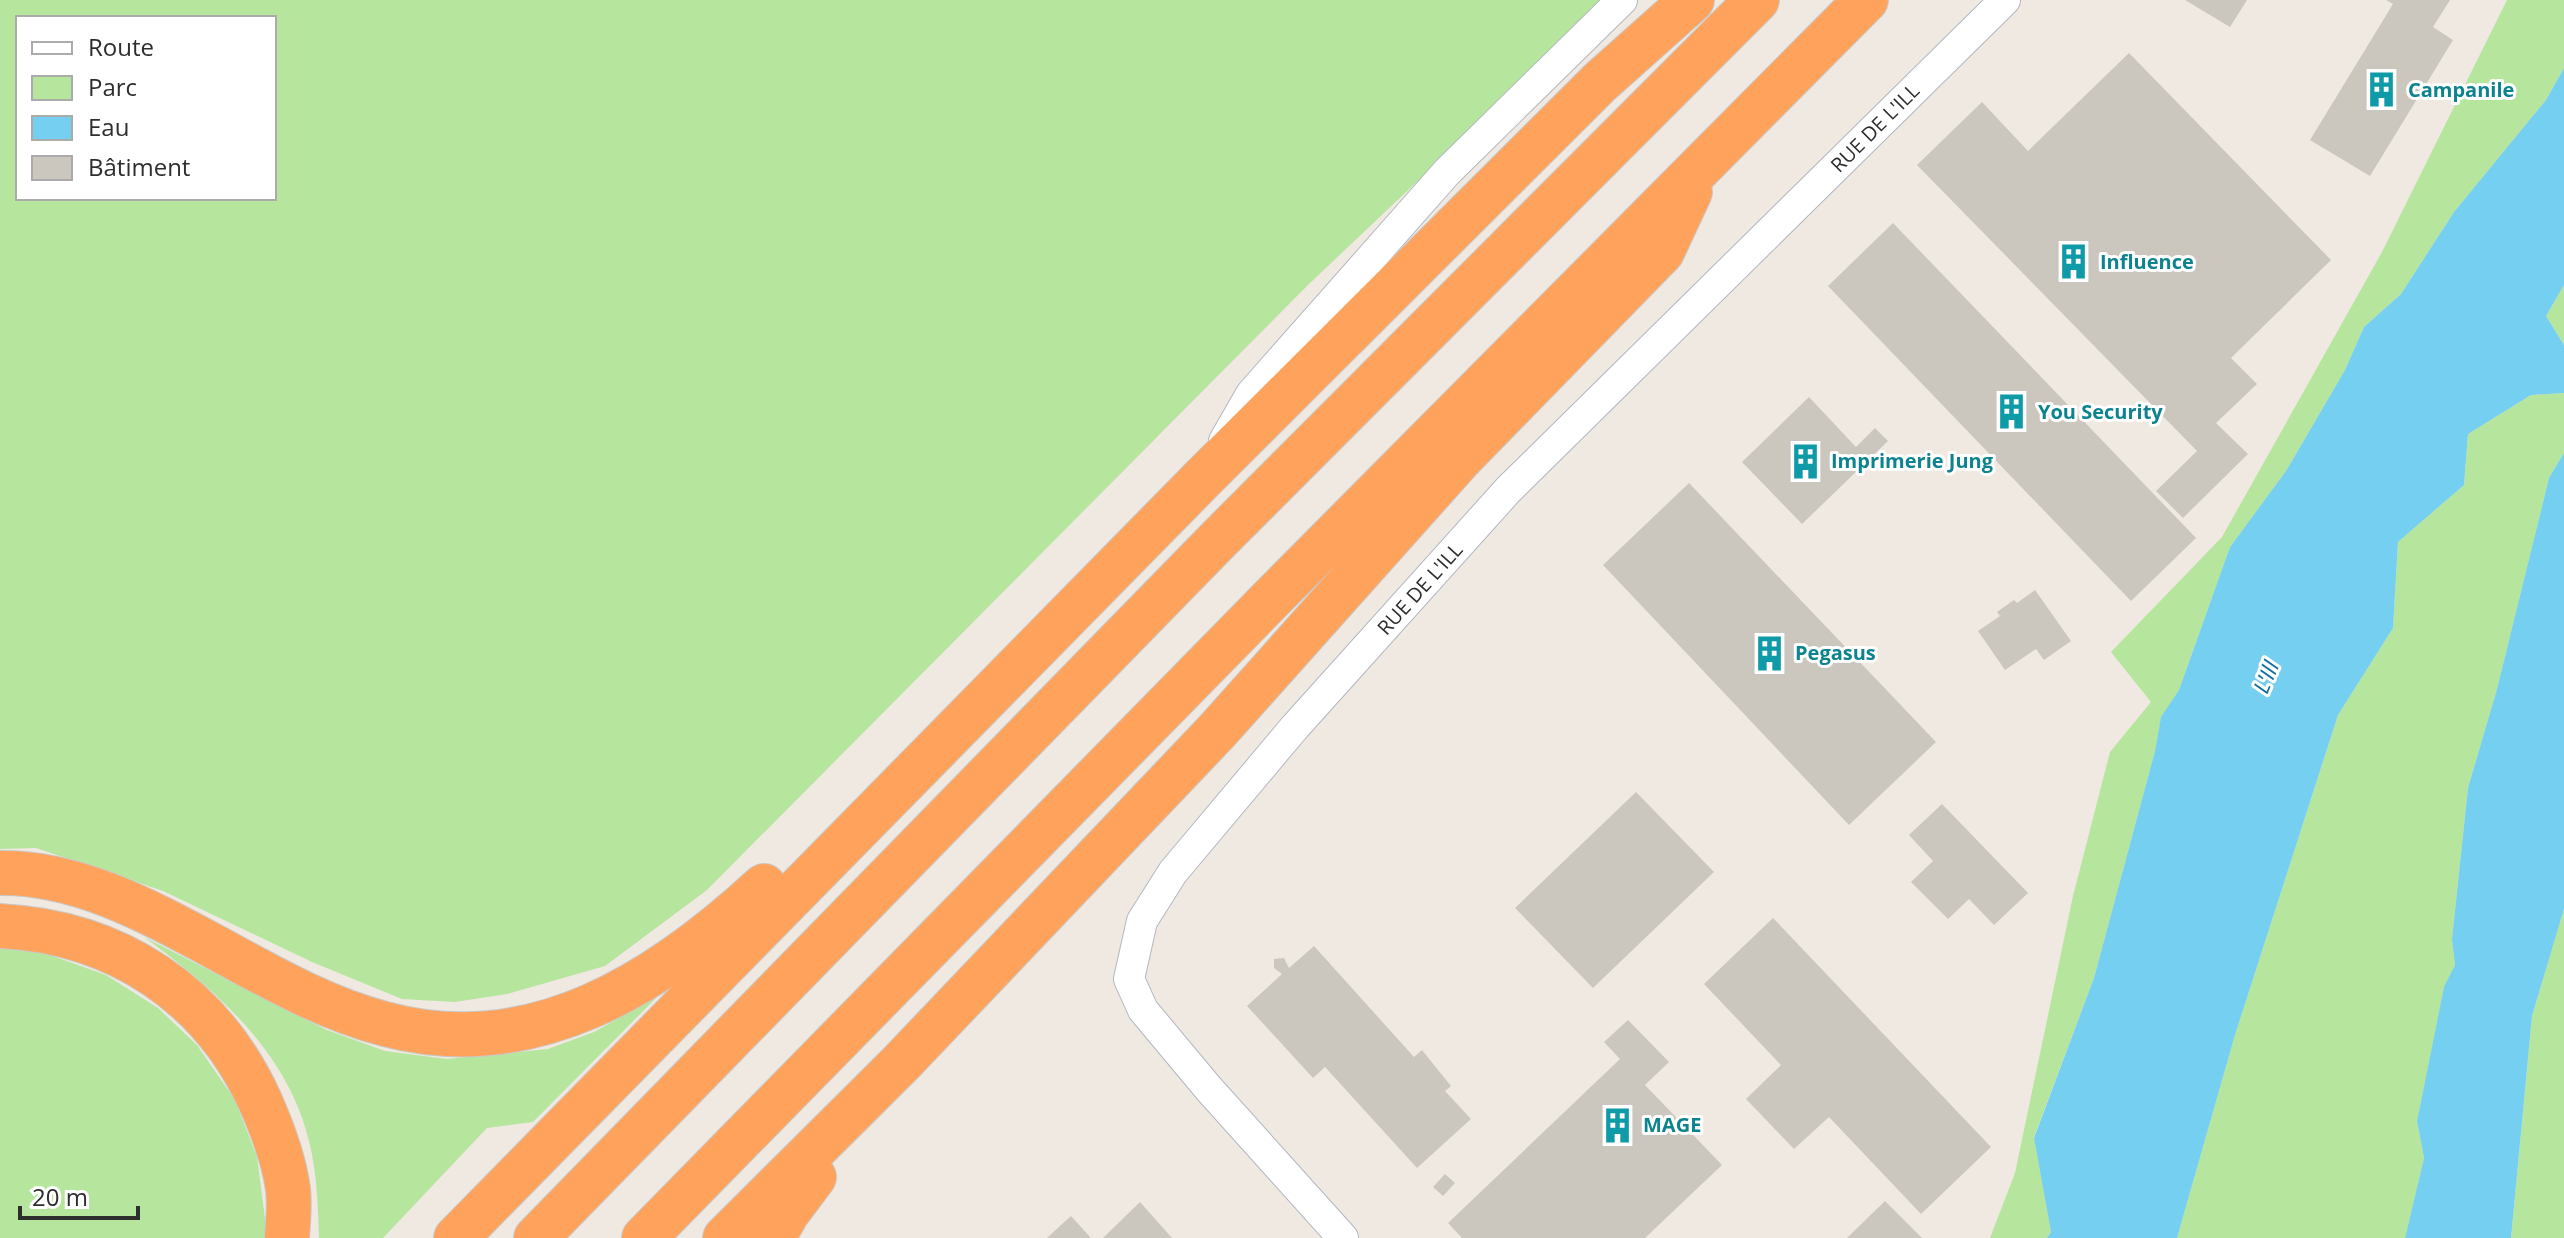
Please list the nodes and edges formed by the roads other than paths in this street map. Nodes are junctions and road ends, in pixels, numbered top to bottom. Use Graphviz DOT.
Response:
graph roads {
  1 [pos="1622,0"];
  2 [pos="1692,0"];
  3 [pos="1757,0"];
  4 [pos="1866,0"];
  5 [pos="2005,0"];
  6 [pos="1700,168"];
  7 [pos="1203,478"];
  8 [pos="968,715"];
  9 [pos="0,873"];
  10 [pos="0,926"];
  11 [pos="901,1063"];
  12 [pos="287,1238"];
  13 [pos="456,1238"];
  14 [pos="536,1238"];
  15 [pos="644,1238"];
  16 [pos="725,1238"];
  17 [pos="773,1238"];
  18 [pos="1343,1238"];
  1 -- 7 [label="street"];
  2 -- 7 [label="highway"];
  3 -- 14 [label="highway"];
  4 -- 6 [label="highway"];
  5 -- 18 [label="street, RUE DE L'ILL"];
  6 -- 11 [label="highway"];
  6 -- 15 [label="highway"];
  7 -- 8 [label="highway"];
  8 -- 9 [label="highway"];
  8 -- 13 [label="highway"];
  10 -- 12 [label="highway"];
  11 -- 16 [label="highway"];
  11 -- 17 [label="highway"];
}
